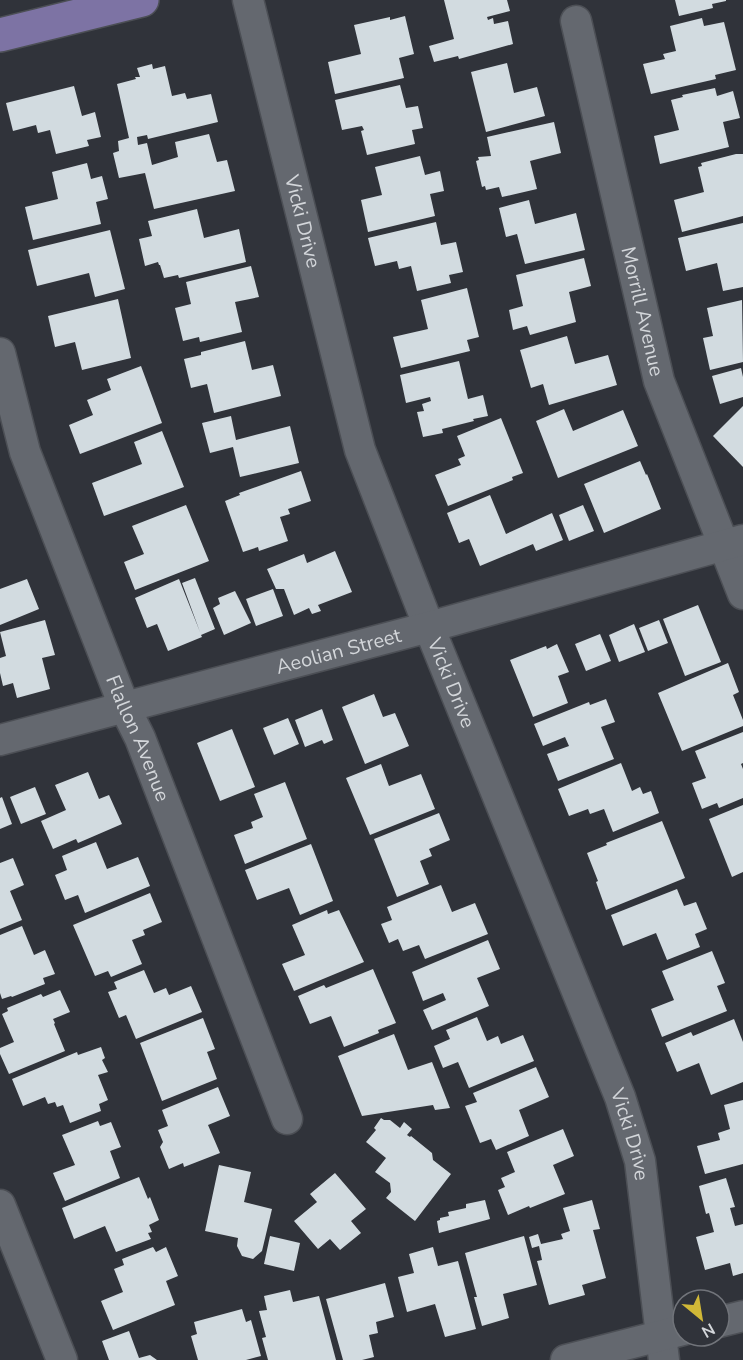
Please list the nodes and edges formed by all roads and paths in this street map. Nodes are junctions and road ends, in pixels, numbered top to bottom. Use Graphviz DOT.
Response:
graph roads {
  1 [pos="142,0"];
  2 [pos="248,0"];
  3 [pos="576,21"];
  4 [pos="0,35"];
  5 [pos="0,353"];
  6 [pos="733,542"];
  7 [pos="743,594"];
  8 [pos="429,627"];
  9 [pos="124,706"];
  10 [pos="0,740"];
  11 [pos="287,1119"];
  12 [pos="0,1205"];
  13 [pos="669,1342"];
  14 [pos="62,1360"];
  15 [pos="566,1360"];
  1 -- 4 [label="main road"];
  2 -- 8 [label="street, Vicki Drive"];
  3 -- 6 [label="street, Morrill Avenue"];
  5 -- 9 [label="street, Flallon Avenue"];
  6 -- 7 [label="street, Morrill Avenue"];
  6 -- 8 [label="street, Aeolian Street"];
  8 -- 9 [label="street, Aeolian Street"];
  8 -- 13 [label="street, Vicki Drive"];
  9 -- 10 [label="street, Aeolian Street"];
  9 -- 11 [label="street, Flallon Avenue"];
  12 -- 14 [label="street"];
  13 -- 15 [label="street"];
}
